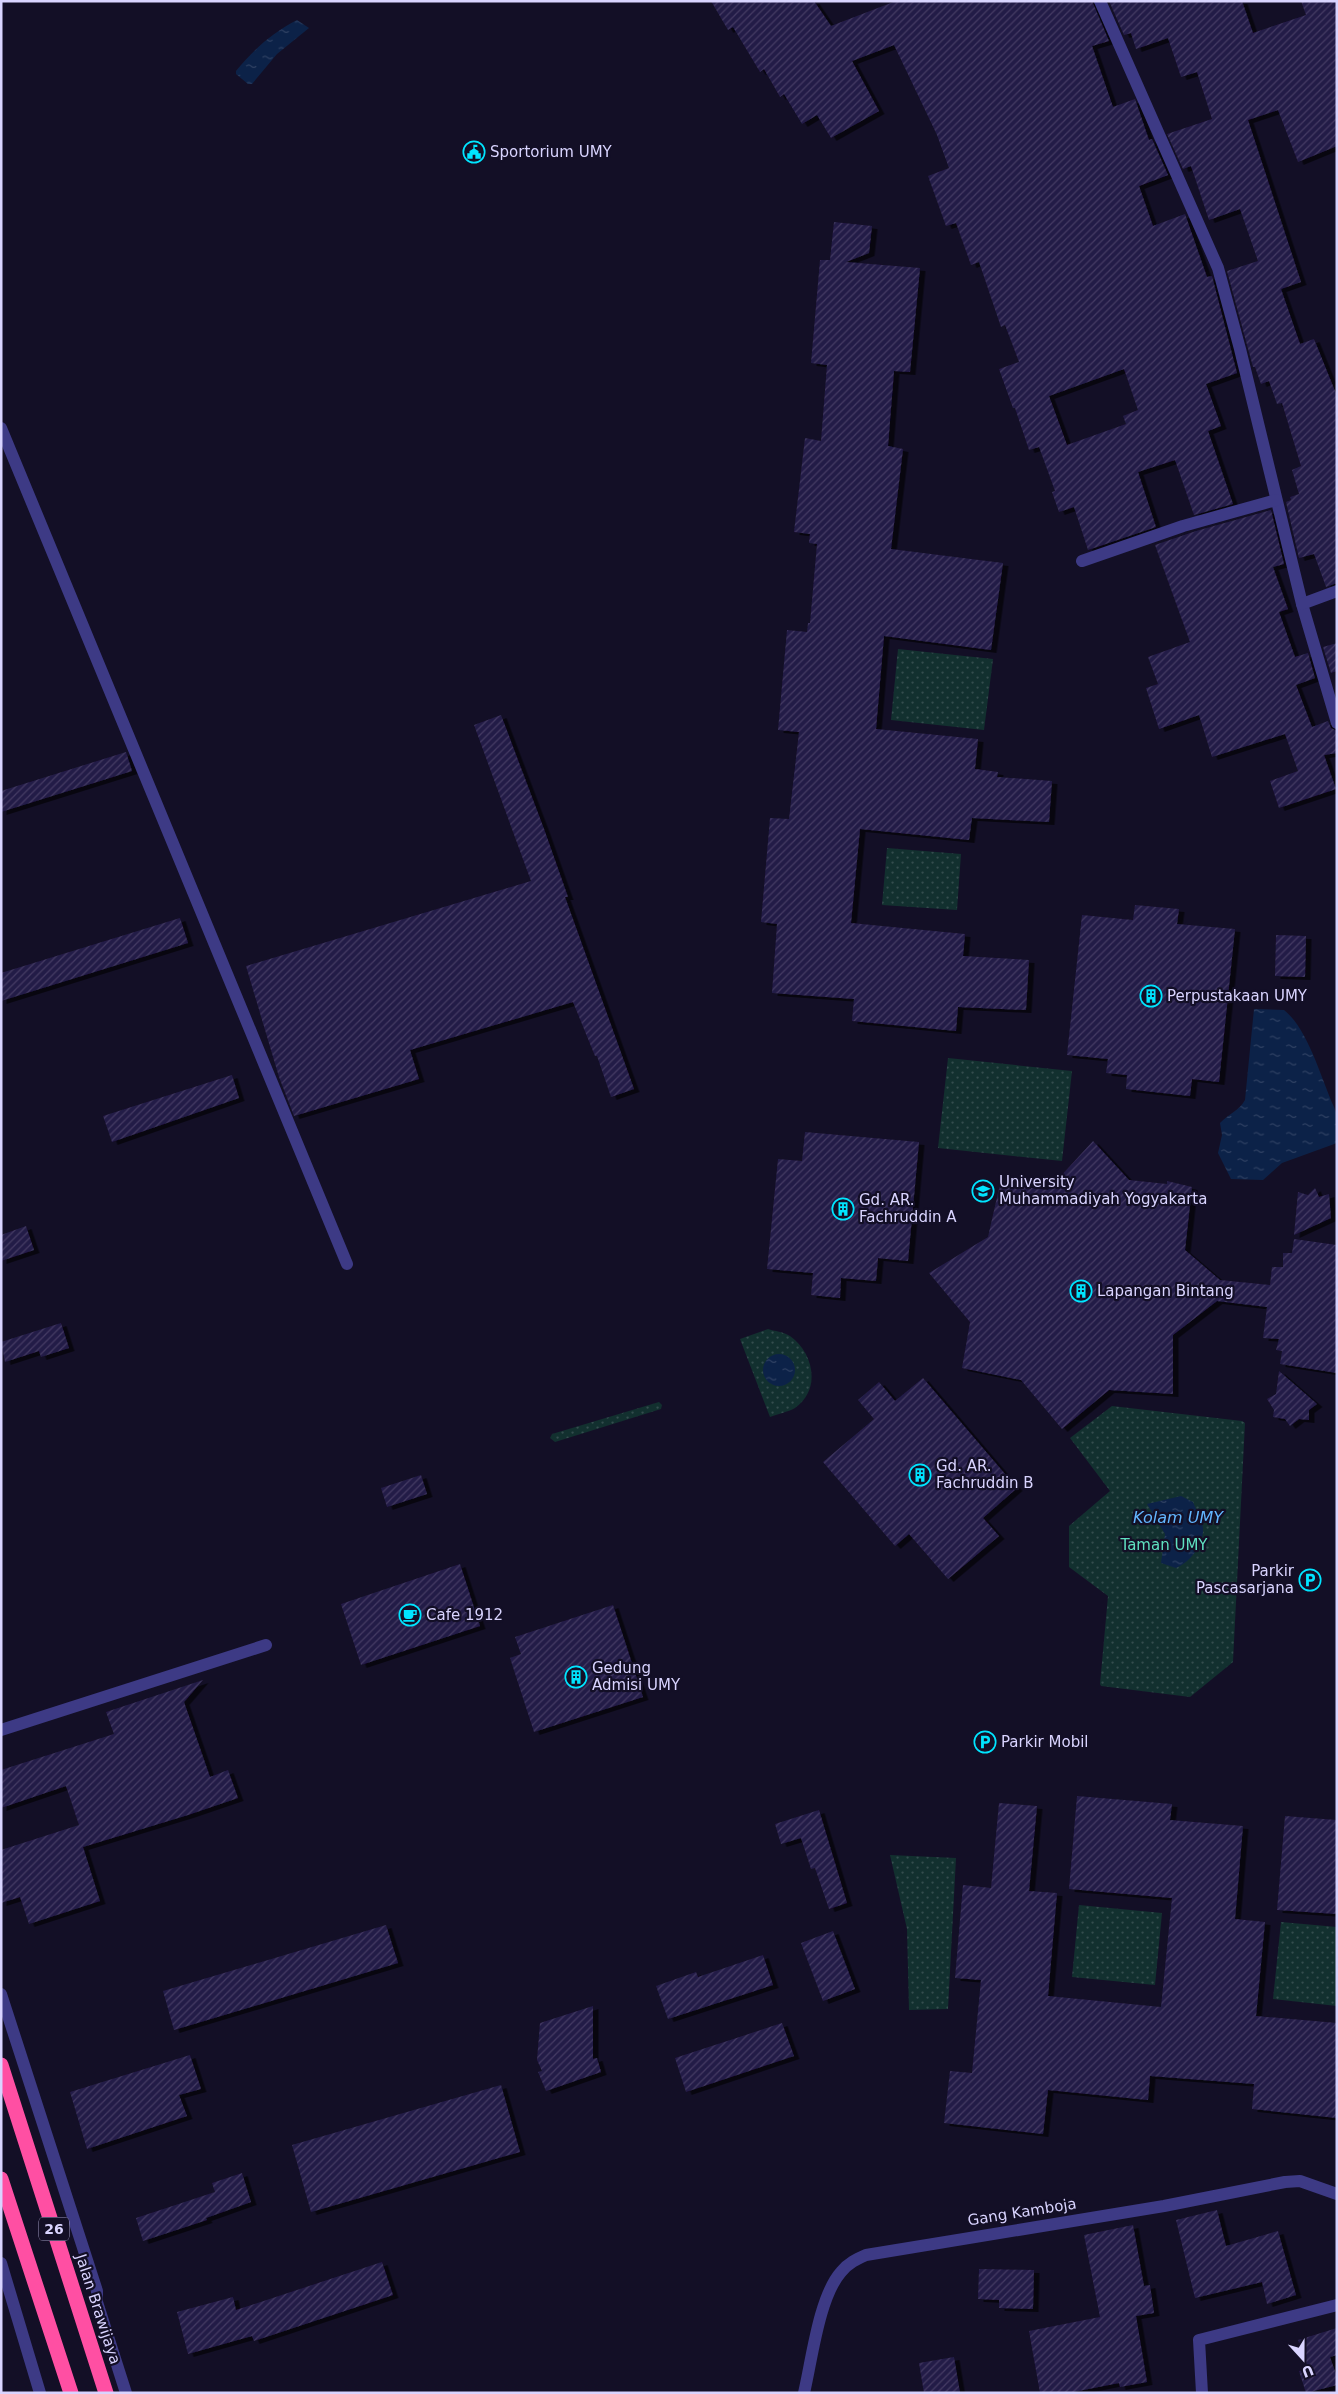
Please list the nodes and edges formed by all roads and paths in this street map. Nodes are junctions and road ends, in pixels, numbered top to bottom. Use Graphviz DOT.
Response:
graph roads {
  1 [pos="1100,1"];
  2 [pos="1,428"];
  3 [pos="1276,500"];
  4 [pos="1082,562"];
  5 [pos="1337,591"];
  6 [pos="1302,604"];
  7 [pos="1337,723"];
  8 [pos="347,1264"];
  9 [pos="266,1645"];
  10 [pos="1,1730"];
  11 [pos="1,1994"];
  12 [pos="1,2064"];
  13 [pos="1,2179"];
  14 [pos="1337,2194"];
  15 [pos="1,2263"];
  16 [pos="5,2288"];
  17 [pos="1337,2305"];
  18 [pos="40,2393"];
  19 [pos="71,2393"];
  20 [pos="106,2393"];
  21 [pos="126,2393"];
  22 [pos="804,2393"];
  23 [pos="1202,2393"];
  1 -- 3 [label="street"];
  2 -- 8 [label="street"];
  3 -- 4 [label="street"];
  3 -- 6 [label="street"];
  5 -- 6 [label="street"];
  6 -- 7 [label="street"];
  9 -- 10 [label="street"];
  11 -- 21 [label="street"];
  12 -- 20 [label="highway, Jalan Brawijaya / 26"];
  13 -- 19 [label="highway, 26"];
  14 -- 22 [label="street, Gang Kamboja"];
  15 -- 16 [label="street"];
  16 -- 18 [label="street"];
  17 -- 23 [label="street"];
}
